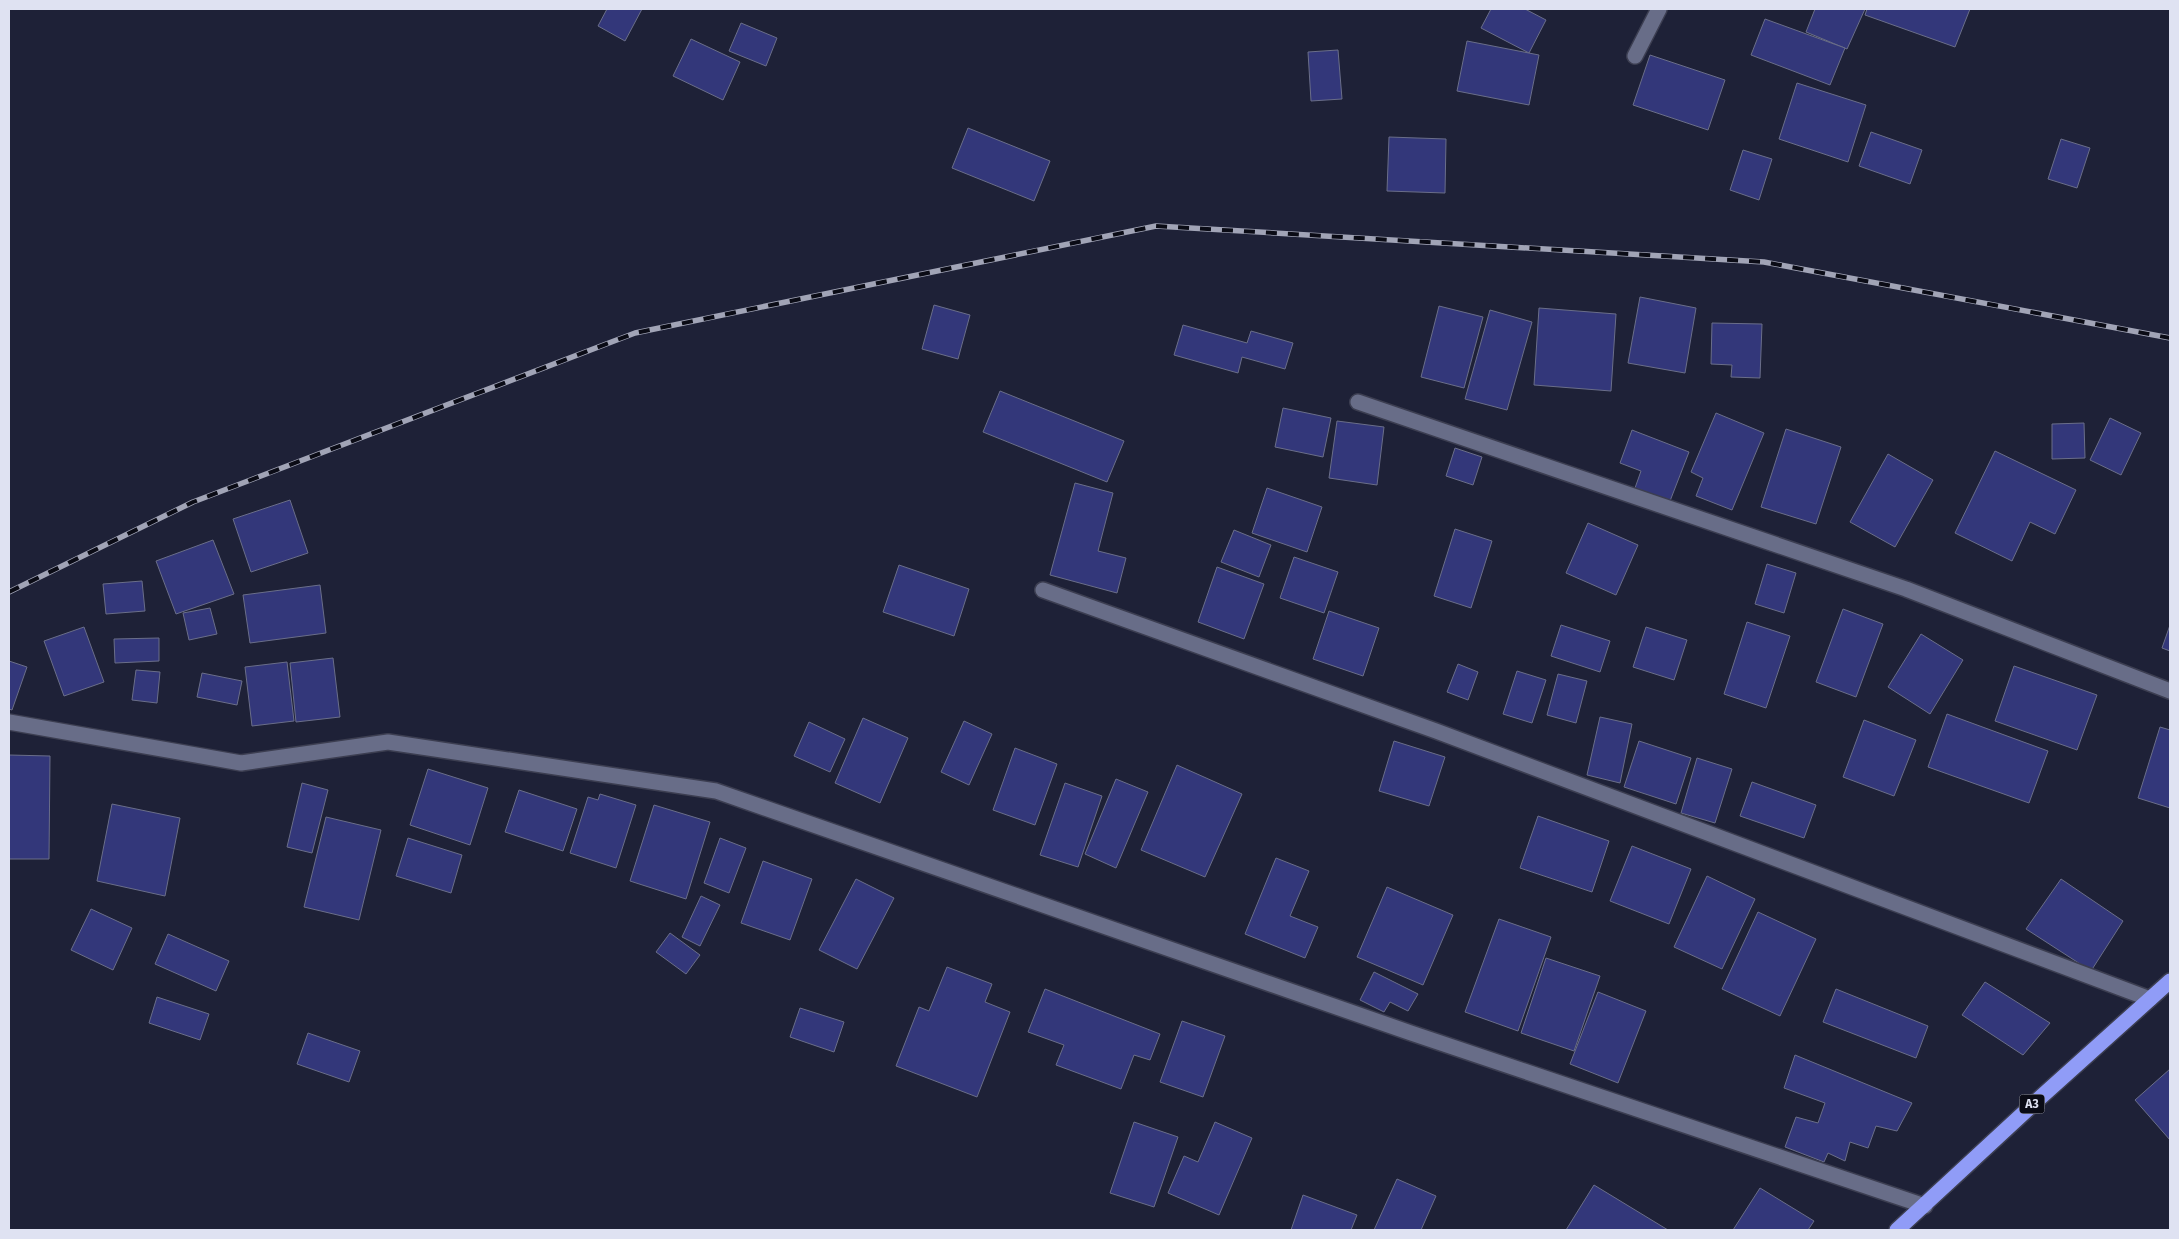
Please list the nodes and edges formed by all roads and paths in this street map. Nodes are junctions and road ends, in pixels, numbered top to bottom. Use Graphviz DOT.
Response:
graph roads {
  1 [pos="1659,9"];
  2 [pos="1635,56"];
  3 [pos="1358,402"];
  4 [pos="1042,590"];
  5 [pos="2170,691"];
  6 [pos="9,722"];
  7 [pos="2170,981"];
  8 [pos="2150,999"];
  9 [pos="1925,1206"];
  10 [pos="1897,1230"];
  1 -- 2 [label="street"];
  3 -- 5 [label="street"];
  4 -- 8 [label="street"];
  6 -- 9 [label="street"];
  7 -- 8 [label="highway, A3"];
  8 -- 9 [label="highway, A3"];
  9 -- 10 [label="highway, A3"];
}
